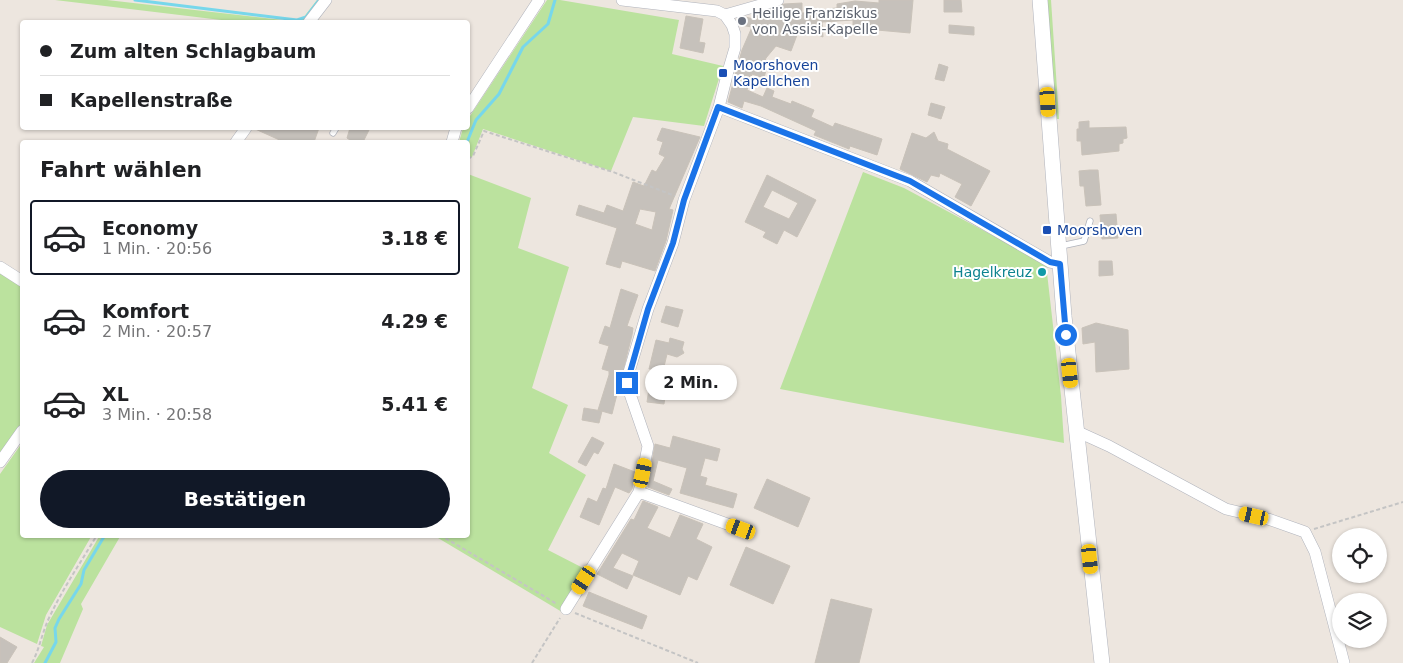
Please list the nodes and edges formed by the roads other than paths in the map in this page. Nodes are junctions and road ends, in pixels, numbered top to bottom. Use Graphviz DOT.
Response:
graph roads {
  1 [pos="326,0"];
  2 [pos="539,0"];
  3 [pos="622,0"];
  4 [pos="778,0"];
  5 [pos="1040,0"];
  6 [pos="725,15"];
  7 [pos="311,20"];
  8 [pos="470,105"];
  9 [pos="718,107"];
  10 [pos="1090,221"];
  11 [pos="1058,247"];
  12 [pos="1060,264"];
  13 [pos="0,267"];
  14 [pos="20,280"];
  15 [pos="1076,431"];
  16 [pos="20,434"];
  17 [pos="0,462"];
  18 [pos="639,492"];
  19 [pos="741,529"];
  20 [pos="566,609"];
  21 [pos="1102,663"];
  22 [pos="1344,663"];
  1 -- 7 [label="street"];
  2 -- 8 [label="street"];
  3 -- 6 [label="street"];
  4 -- 6 [label="street"];
  5 -- 11 [label="main road"];
  6 -- 9 [label="street"];
  9 -- 12 [label="street"];
  9 -- 18 [label="street"];
  10 -- 11 [label="lane"];
  11 -- 12 [label="main road"];
  12 -- 15 [label="main road"];
  13 -- 14 [label="street"];
  15 -- 21 [label="main road"];
  15 -- 22 [label="street"];
  16 -- 17 [label="street"];
  18 -- 19 [label="street"];
  18 -- 20 [label="street"];
}
